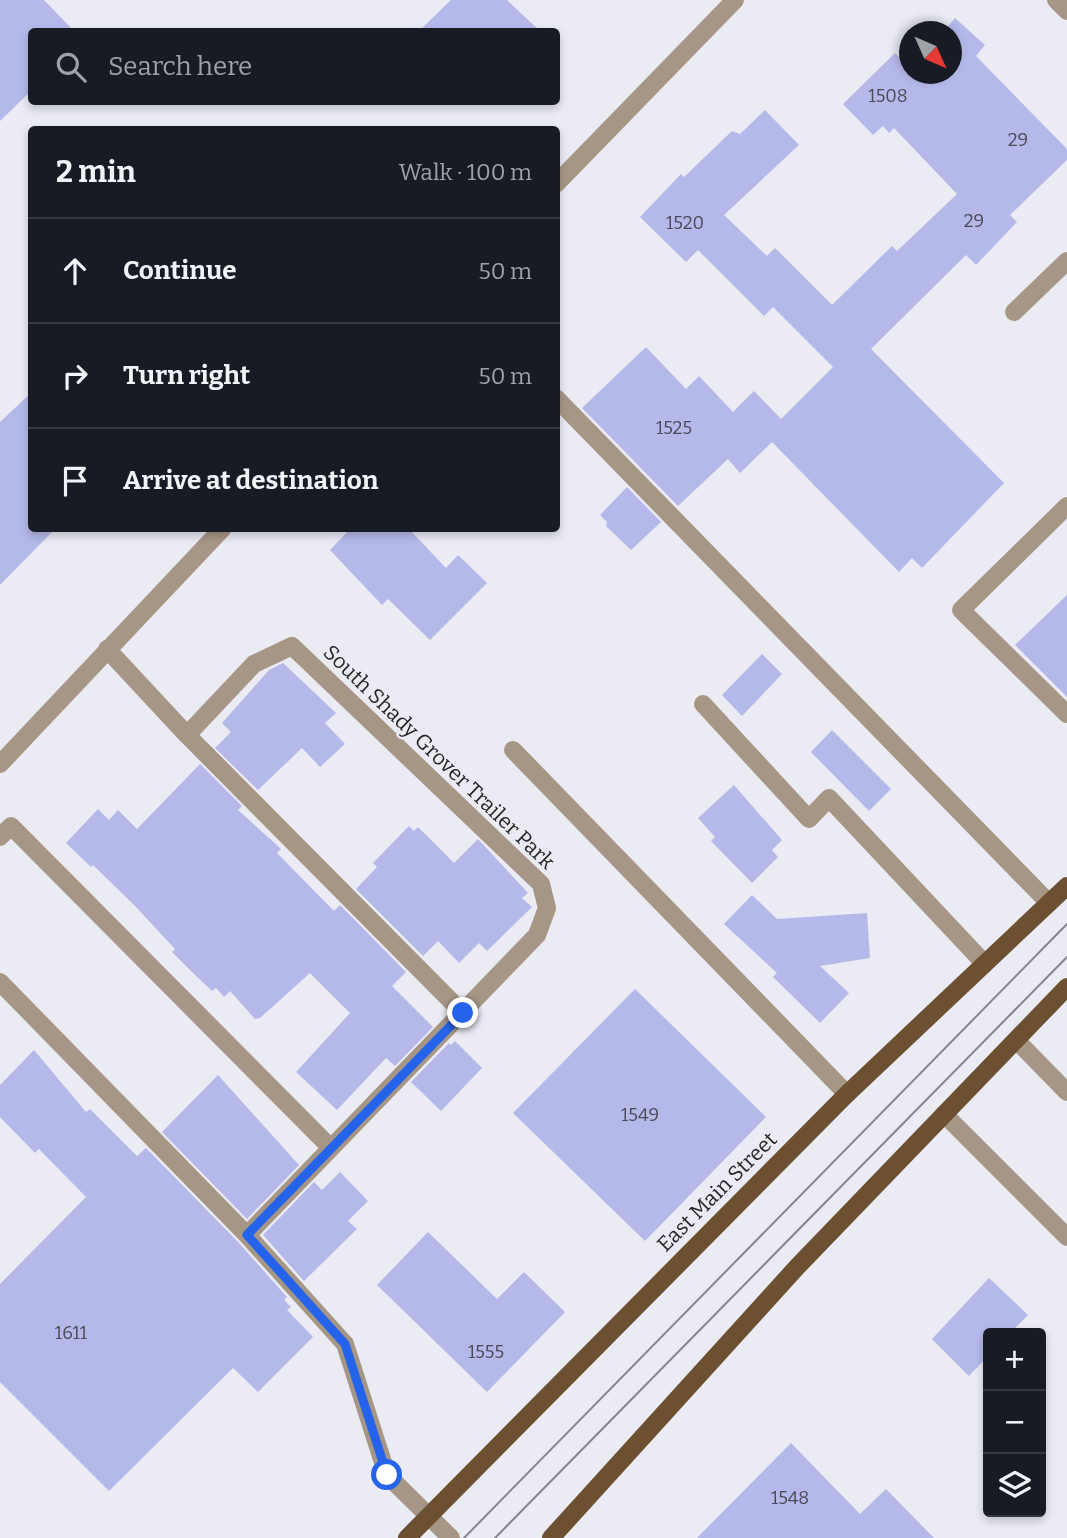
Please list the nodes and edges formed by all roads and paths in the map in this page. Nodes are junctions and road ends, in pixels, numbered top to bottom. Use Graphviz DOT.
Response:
graph roads {
  1 [pos="735,0"];
  2 [pos="1056,0"];
  3 [pos="1067,11"];
  4 [pos="560,180"];
  5 [pos="1067,261"];
  6 [pos="1014,312"];
  7 [pos="560,402"];
  8 [pos="1067,506"];
  9 [pos="219,532"];
  10 [pos="107,649"];
  11 [pos="703,704"];
  12 [pos="1067,714"];
  13 [pos="187,735"];
  14 [pos="513,750"];
  15 [pos="0,764"];
  16 [pos="4,826"];
  17 [pos="1067,886"];
  18 [pos="1049,903"];
  19 [pos="984,962"];
  20 [pos="0,982"];
  21 [pos="1067,987"];
  22 [pos="463,1013"];
  23 [pos="1016,1040"];
  24 [pos="1067,1091"];
  25 [pos="847,1094"];
  26 [pos="944,1114"];
  27 [pos="331,1148"];
  28 [pos="247,1235"];
  29 [pos="1067,1237"];
  30 [pos="428,1517"];
  31 [pos="407,1538"];
  32 [pos="452,1538"];
  33 [pos="551,1538"];
  1 -- 4 [label="street"];
  2 -- 3 [label="street"];
  5 -- 6 [label="street"];
  7 -- 18 [label="street"];
  8 -- 12 [label="street"];
  9 -- 10 [label="street"];
  10 -- 13 [label="street"];
  10 -- 15 [label="street"];
  11 -- 19 [label="street"];
  13 -- 22 [label="street"];
  13 -- 22 [label="street, South Shady Grover Trailer Park"];
  14 -- 25 [label="street"];
  16 -- 27 [label="street"];
  17 -- 18 [label="main road, East Main Street"];
  18 -- 19 [label="main road, East Main Street"];
  19 -- 25 [label="main road, East Main Street"];
  20 -- 28 [label="street"];
  21 -- 23 [label="main road"];
  22 -- 27 [label="street, South Shady Grover Trailer Park"];
  23 -- 24 [label="street"];
  23 -- 26 [label="main road"];
  25 -- 30 [label="main road, East Main Street"];
  26 -- 29 [label="street"];
  26 -- 33 [label="main road"];
  27 -- 28 [label="street, South Shady Grover Trailer Park"];
  28 -- 30 [label="street"];
  30 -- 31 [label="main road, East Main Street"];
  30 -- 32 [label="street"];
}
